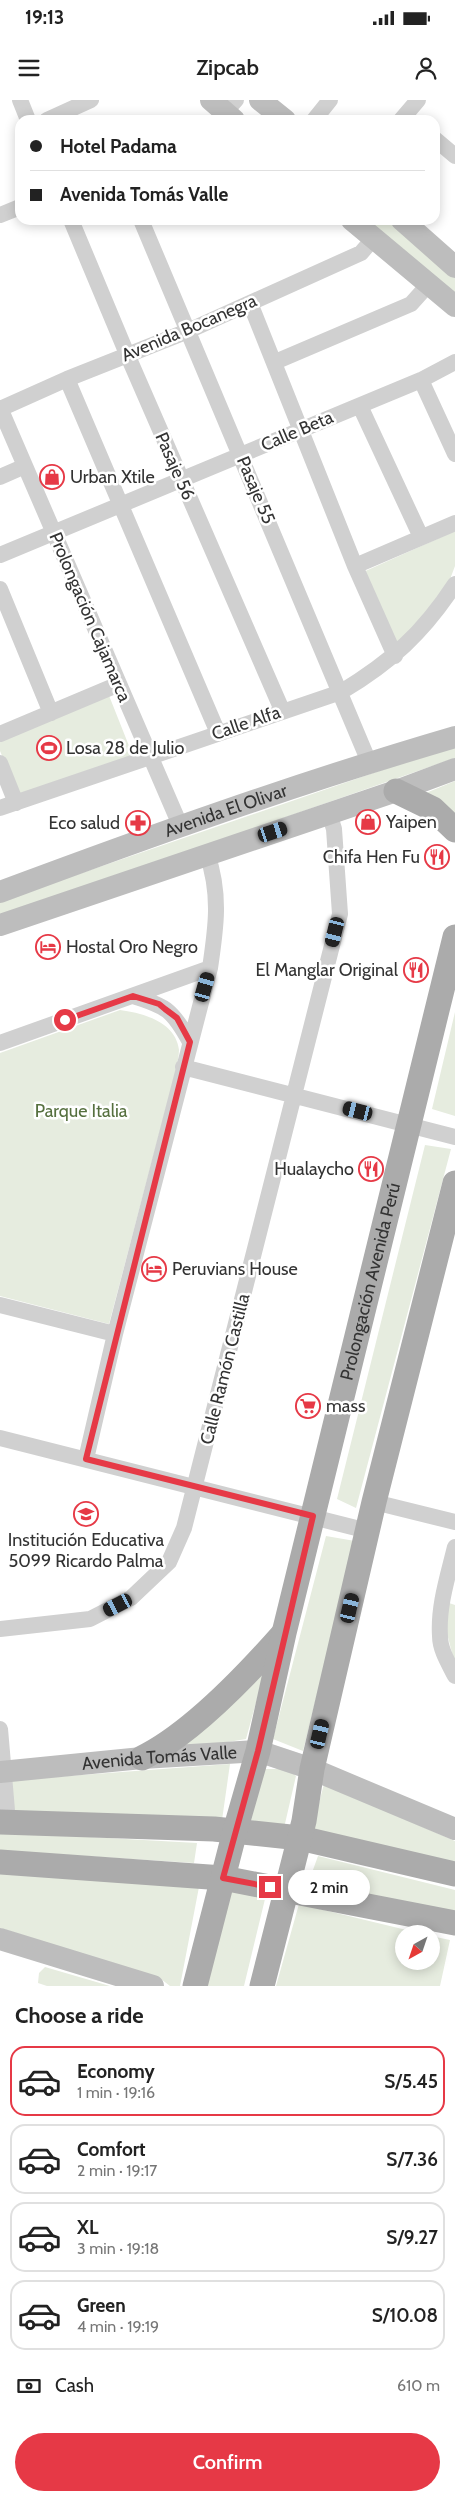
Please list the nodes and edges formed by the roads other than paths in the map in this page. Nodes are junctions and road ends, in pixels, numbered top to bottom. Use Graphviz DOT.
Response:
graph roads {
  1 [pos="20,100"];
  2 [pos="91,100"];
  3 [pos="260,100"];
  4 [pos="330,100"];
  5 [pos="418,100"];
  6 [pos="26,115"];
  7 [pos="58,115"];
  8 [pos="279,115"];
  9 [pos="318,115"];
  10 [pos="408,115"];
  11 [pos="440,143"];
  12 [pos="455,156"];
  13 [pos="15,209"];
  14 [pos="0,215"];
  15 [pos="73,225"];
  16 [pos="143,225"];
  17 [pos="358,225"];
  18 [pos="408,225"];
  19 [pos="373,238"];
  20 [pos="455,267"];
  21 [pos="428,285"];
  22 [pos="250,303"];
  23 [pos="455,306"];
  24 [pos="188,331"];
  25 [pos="127,354"];
  26 [pos="275,362"];
  27 [pos="455,362"];
  28 [pos="67,379"];
  29 [pos="421,380"];
  30 [pos="360,406"];
  31 [pos="0,409"];
  32 [pos="302,428"];
  33 [pos="455,454"];
  34 [pos="241,455"];
  35 [pos="25,466"];
  36 [pos="0,477"];
  37 [pos="182,480"];
  38 [pos="121,505"];
  39 [pos="455,523"];
  40 [pos="54,533"];
  41 [pos="421,536"];
  42 [pos="0,555"];
  43 [pos="355,566"];
  44 [pos="455,584"];
  45 [pos="0,589"];
  46 [pos="395,656"];
  47 [pos="119,684"];
  48 [pos="341,692"];
  49 [pos="282,710"];
  50 [pos="51,712"];
  51 [pos="218,733"];
  52 [pos="0,734"];
  53 [pos="455,737"];
  54 [pos="150,756"];
  55 [pos="369,762"];
  56 [pos="0,763"];
  57 [pos="455,769"];
  58 [pos="396,791"];
  59 [pos="16,803"];
  60 [pos="0,808"];
  61 [pos="330,813"];
  62 [pos="180,825"];
  63 [pos="455,830"];
  64 [pos="207,854"];
  65 [pos="0,892"];
  66 [pos="0,925"];
  67 [pos="455,937"];
  68 [pos="210,968"];
  69 [pos="133,996"];
  70 [pos="190,1042"];
  71 [pos="0,1043"];
  72 [pos="183,1067"];
  73 [pos="293,1095"];
  74 [pos="409,1124"];
  75 [pos="455,1137"];
  76 [pos="455,1183"];
  77 [pos="0,1305"];
  78 [pos="115,1334"];
  79 [pos="0,1438"];
  80 [pos="86,1459"];
  81 [pos="195,1487"];
  82 [pos="374,1502"];
  83 [pos="313,1516"];
  84 [pos="455,1522"];
  85 [pos="368,1531"];
  86 [pos="455,1547"];
  87 [pos="449,1598"];
  88 [pos="0,1629"];
  89 [pos="284,1632"];
  90 [pos="455,1676"];
  91 [pos="0,1729"];
  92 [pos="258,1751"];
  93 [pos="142,1758"];
  94 [pos="312,1769"];
  95 [pos="2,1772"];
  96 [pos="4,1822"];
  97 [pos="455,1829"];
  98 [pos="235,1831"];
  99 [pos="300,1838"];
  100 [pos="0,1862"];
  101 [pos="455,1874"];
  102 [pos="223,1878"];
  103 [pos="286,1890"];
  104 [pos="455,1923"];
  105 [pos="0,1939"];
  106 [pos="153,1986"];
  107 [pos="195,1986"];
  108 [pos="262,1986"];
  1 -- 6 [label="street"];
  2 -- 7 [label="street"];
  3 -- 8 [label="main road"];
  4 -- 9 [label="street"];
  5 -- 10 [label="street"];
  11 -- 12 [label="street"];
  13 -- 14 [label="street"];
  15 -- 25 [label="street, Pasaje 56"];
  16 -- 24 [label="street, Pasaje 55"];
  17 -- 19 [label="main road"];
  18 -- 20 [label="main road"];
  19 -- 21 [label="main road"];
  19 -- 22 [label="street, Avenida Bocanegra"];
  21 -- 23 [label="main road"];
  21 -- 26 [label="street"];
  22 -- 24 [label="street, Avenida Bocanegra"];
  22 -- 26 [label="street"];
  24 -- 25 [label="street, Avenida Bocanegra"];
  24 -- 34 [label="street, Pasaje 55"];
  25 -- 28 [label="street, Avenida Bocanegra"];
  25 -- 37 [label="street, Pasaje 56"];
  26 -- 32 [label="street"];
  27 -- 29 [label="street, Calle Beta"];
  28 -- 31 [label="street, Avenida Bocanegra"];
  28 -- 38 [label="street"];
  29 -- 30 [label="street, Calle Beta"];
  29 -- 33 [label="street"];
  30 -- 32 [label="street, Calle Beta"];
  30 -- 41 [label="street"];
  31 -- 35 [label="street, Prolongación Cajamarca"];
  32 -- 34 [label="street, Calle Beta"];
  32 -- 43 [label="street"];
  34 -- 37 [label="street, Calle Beta"];
  34 -- 48 [label="street, Pasaje 55"];
  35 -- 36 [label="street"];
  35 -- 40 [label="street, Prolongación Cajamarca"];
  37 -- 38 [label="street, Calle Beta"];
  37 -- 49 [label="street, Pasaje 56"];
  38 -- 40 [label="street, Calle Beta"];
  38 -- 51 [label="street"];
  39 -- 41 [label="street"];
  40 -- 42 [label="street, Calle Beta"];
  40 -- 47 [label="street, Prolongación Cajamarca"];
  41 -- 43 [label="street"];
  43 -- 46 [label="street"];
  44 -- 46 [label="street, Calle Alfa"];
  45 -- 50 [label="street"];
  46 -- 48 [label="street, Calle Alfa"];
  47 -- 50 [label="street"];
  47 -- 54 [label="street, Prolongación Cajamarca"];
  48 -- 49 [label="street, Calle Alfa"];
  48 -- 55 [label="street, Pasaje 55"];
  49 -- 51 [label="street, Calle Alfa"];
  50 -- 52 [label="street"];
  51 -- 54 [label="street, Calle Alfa"];
  53 -- 55 [label="main road, Avenida El Olivar"];
  54 -- 59 [label="street, Calle Alfa"];
  54 -- 62 [label="street, Prolongación Cajamarca"];
  55 -- 62 [label="main road, Avenida El Olivar"];
  56 -- 59 [label="street"];
  57 -- 58 [label="main road, Avenida El Olivar"];
  58 -- 61 [label="main road, Avenida El Olivar"];
  58 -- 63 [label="main road"];
  59 -- 60 [label="street, Calle Alfa"];
  61 -- 64 [label="main road, Avenida El Olivar"];
  61 -- 73 [label="street, Calle Ramón Castilla"];
  62 -- 65 [label="main road, Avenida El Olivar"];
  64 -- 66 [label="main road, Avenida El Olivar"];
  64 -- 68 [label="street"];
  67 -- 74 [label="main road, Prolongación Avenida Perú"];
  68 -- 69 [label="street"];
  68 -- 70 [label="street"];
  69 -- 70 [label="street"];
  69 -- 71 [label="street"];
  70 -- 72 [label="street"];
  72 -- 73 [label="street"];
  72 -- 78 [label="street"];
  73 -- 74 [label="street"];
  73 -- 81 [label="street, Calle Ramón Castilla"];
  74 -- 75 [label="street"];
  74 -- 83 [label="main road, Prolongación Avenida Perú"];
  76 -- 82 [label="main road"];
  77 -- 78 [label="street"];
  78 -- 80 [label="street"];
  79 -- 80 [label="street"];
  80 -- 81 [label="street"];
  81 -- 83 [label="street"];
  81 -- 88 [label="street, Calle Ramón Castilla"];
  82 -- 84 [label="street"];
  82 -- 85 [label="main road"];
  83 -- 85 [label="street"];
  83 -- 89 [label="main road, Prolongación Avenida Perú"];
  85 -- 94 [label="main road"];
  86 -- 87 [label="street"];
  87 -- 90 [label="street"];
  89 -- 92 [label="main road, Prolongación Avenida Perú"];
  89 -- 93 [label="main road"];
  91 -- 95 [label="street"];
  92 -- 93 [label="main road, Avenida Tomás Valle"];
  92 -- 94 [label="main road, Avenida Tomás Valle"];
  92 -- 98 [label="main road, Prolongación Avenida Perú"];
  93 -- 95 [label="main road, Avenida Tomás Valle"];
  94 -- 97 [label="main road, Avenida Tomás Valle"];
  94 -- 99 [label="main road"];
  95 -- 96 [label="street"];
  96 -- 98 [label="main road"];
  98 -- 99 [label="main road"];
  98 -- 102 [label="main road, Prolongación Avenida Perú"];
  99 -- 101 [label="main road"];
  99 -- 103 [label="main road"];
  100 -- 102 [label="main road"];
  102 -- 103 [label="main road"];
  102 -- 107 [label="main road, Prolongación Avenida Perú"];
  103 -- 104 [label="main road"];
  103 -- 108 [label="main road"];
  105 -- 106 [label="main road"];
}
